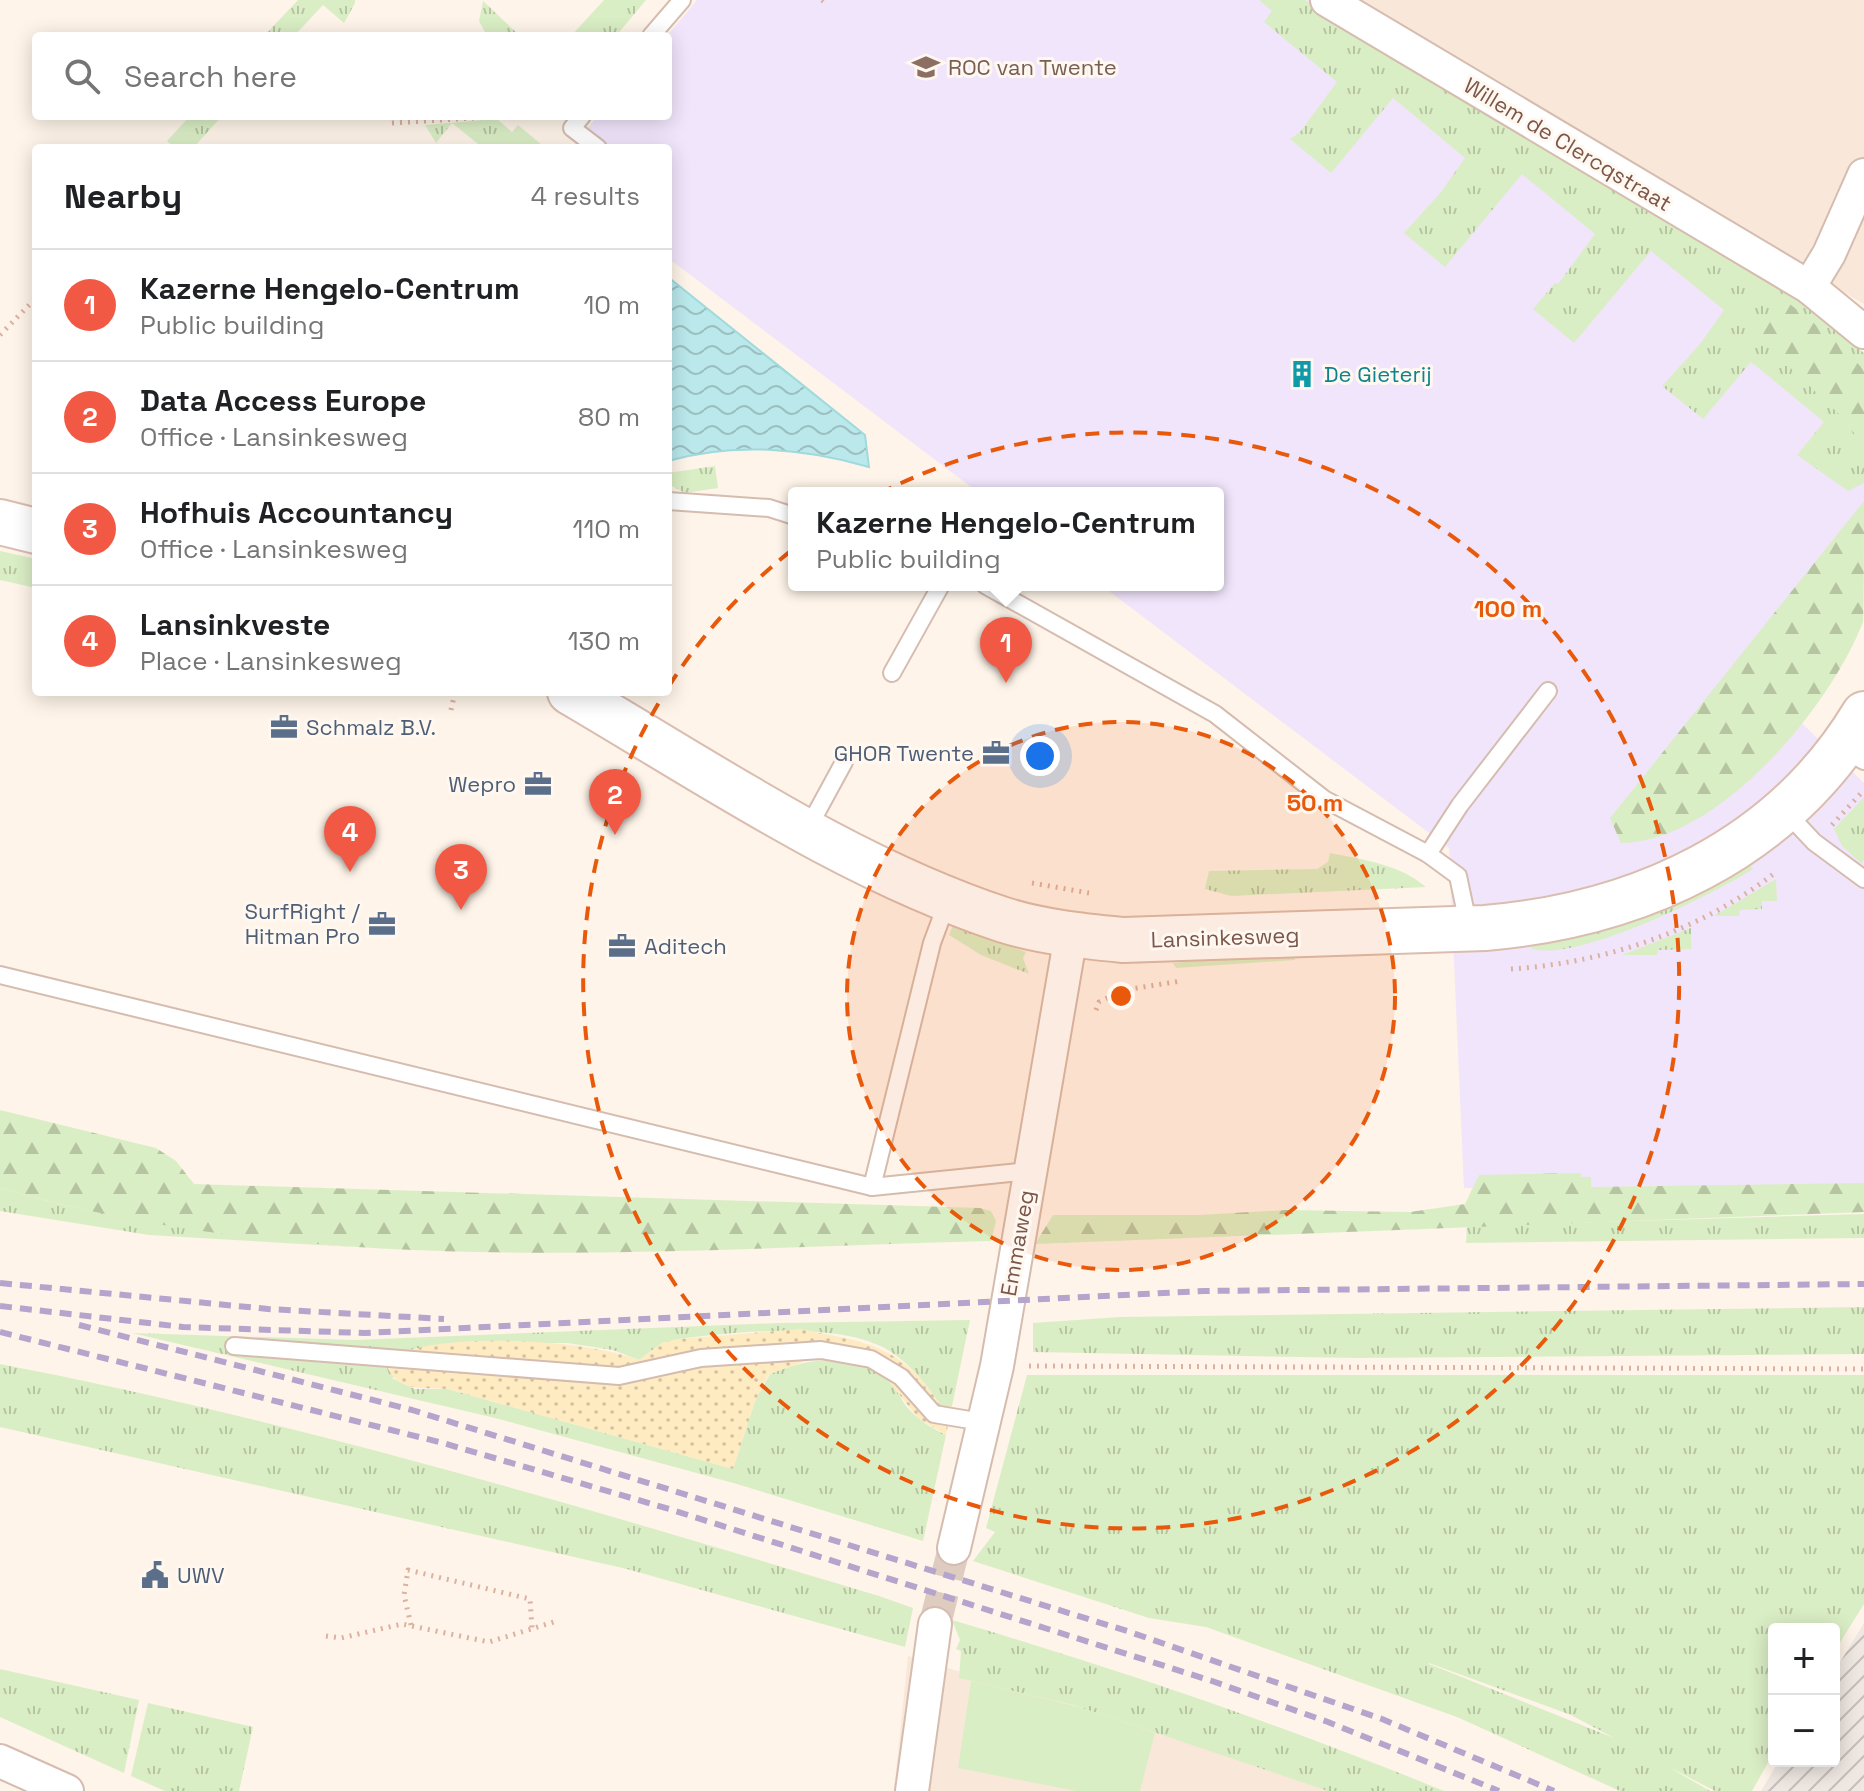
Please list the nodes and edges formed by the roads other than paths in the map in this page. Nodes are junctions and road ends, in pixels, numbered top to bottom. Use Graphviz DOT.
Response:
graph roads {
  1 [pos="682,0"];
  2 [pos="1339,3"];
  3 [pos="654,32"];
  4 [pos="579,120"];
  5 [pos="593,144"];
  6 [pos="1864,175"];
  7 [pos="1809,287"];
  8 [pos="1864,332"];
  9 [pos="672,501"];
  10 [pos="788,514"];
  11 [pos="0,522"];
  12 [pos="32,530"];
  13 [pos="938,591"];
  14 [pos="996,591"];
  15 [pos="892,673"];
  16 [pos="1548,691"];
  17 [pos="577,696"];
  18 [pos="1857,741"];
  19 [pos="844,762"];
  20 [pos="1785,811"];
  21 [pos="807,830"];
  22 [pos="1428,854"];
  23 [pos="1864,879"];
  24 [pos="949,897"];
  25 [pos="1469,929"];
  26 [pos="1071,935"];
  27 [pos="0,975"];
  28 [pos="1029,1171"];
  29 [pos="872,1187"];
  30 [pos="234,1346"];
  31 [pos="982,1422"];
  32 [pos="954,1548"];
  33 [pos="935,1624"];
  34 [pos="0,1761"];
  35 [pos="67,1791"];
  36 [pos="912,1791"];
  1 -- 3 [label="lane"];
  2 -- 7 [label="street, Willem de Clercqstraat"];
  4 -- 5 [label="lane"];
  6 -- 7 [label="street"];
  7 -- 8 [label="street, Willem de Clercqstraat"];
  9 -- 10 [label="lane"];
  11 -- 12 [label="main road"];
  13 -- 15 [label="lane"];
  14 -- 22 [label="lane"];
  16 -- 22 [label="lane"];
  17 -- 21 [label="main road, Lansinkesweg"];
  18 -- 20 [label="main road, Lansinkesweg"];
  19 -- 21 [label="lane"];
  20 -- 23 [label="lane"];
  20 -- 25 [label="main road, Lansinkesweg"];
  21 -- 24 [label="main road, Lansinkesweg"];
  22 -- 25 [label="lane"];
  24 -- 26 [label="main road, Lansinkesweg"];
  24 -- 29 [label="lane"];
  25 -- 26 [label="main road, Lansinkesweg"];
  26 -- 28 [label="street, Emmaweg"];
  27 -- 29 [label="lane"];
  28 -- 29 [label="lane"];
  28 -- 31 [label="street, Emmaweg"];
  30 -- 31 [label="lane"];
  31 -- 32 [label="street, Emmaweg"];
  33 -- 36 [label="street"];
  34 -- 35 [label="street"];
}
